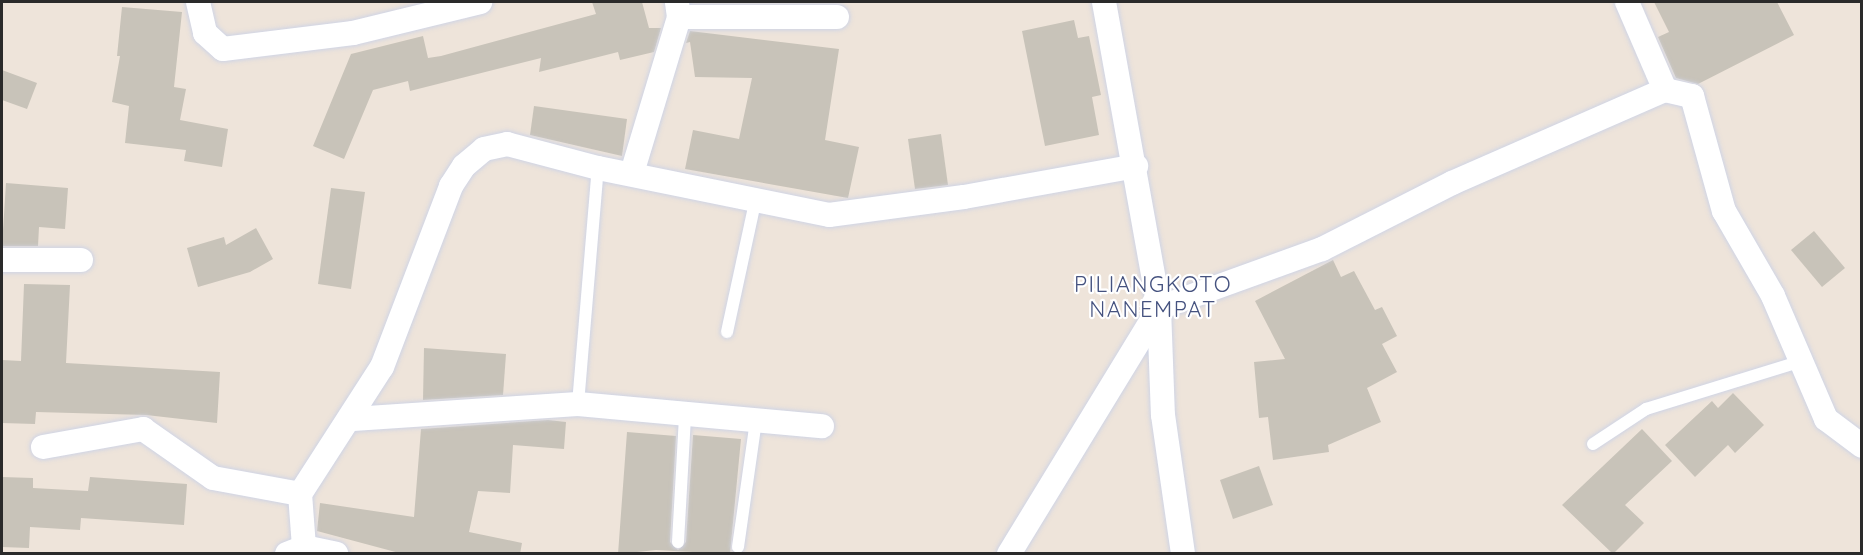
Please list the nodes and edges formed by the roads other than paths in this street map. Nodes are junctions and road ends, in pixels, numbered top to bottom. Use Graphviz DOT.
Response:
graph roads {
  1 [pos="198,2"];
  2 [pos="480,2"];
  3 [pos="1104,2"];
  4 [pos="1628,2"];
  5 [pos="678,9"];
  6 [pos="837,17"];
  7 [pos="1665,90"];
  8 [pos="1136,166"];
  9 [pos="598,168"];
  10 [pos="632,173"];
  11 [pos="754,202"];
  12 [pos="2,260"];
  13 [pos="81,260"];
  14 [pos="1159,308"];
  15 [pos="727,332"];
  16 [pos="1802,362"];
  17 [pos="578,404"];
  18 [pos="685,415"];
  19 [pos="352,419"];
  20 [pos="756,421"];
  21 [pos="822,426"];
  22 [pos="1593,444"];
  23 [pos="1862,446"];
  24 [pos="43,447"];
  25 [pos="300,495"];
  26 [pos="678,542"];
  27 [pos="738,547"];
  28 [pos="295,550"];
  29 [pos="336,554"];
  30 [pos="1009,554"];
  31 [pos="1184,554"];
  1 -- 2 [label="street"];
  3 -- 8 [label="street"];
  4 -- 7 [label="street"];
  5 -- 6 [label="street"];
  5 -- 10 [label="street"];
  7 -- 14 [label="street"];
  7 -- 16 [label="street"];
  8 -- 11 [label="street"];
  8 -- 14 [label="street"];
  9 -- 10 [label="street"];
  9 -- 17 [label="lane"];
  9 -- 19 [label="street"];
  10 -- 11 [label="street"];
  11 -- 15 [label="lane"];
  12 -- 13 [label="street"];
  14 -- 30 [label="street"];
  14 -- 31 [label="street"];
  16 -- 22 [label="lane"];
  16 -- 23 [label="street"];
  17 -- 18 [label="street"];
  17 -- 19 [label="street"];
  18 -- 20 [label="street"];
  18 -- 26 [label="lane"];
  19 -- 25 [label="street"];
  20 -- 21 [label="street"];
  20 -- 27 [label="lane"];
  24 -- 25 [label="street"];
  25 -- 28 [label="street"];
  28 -- 29 [label="street"];
}
